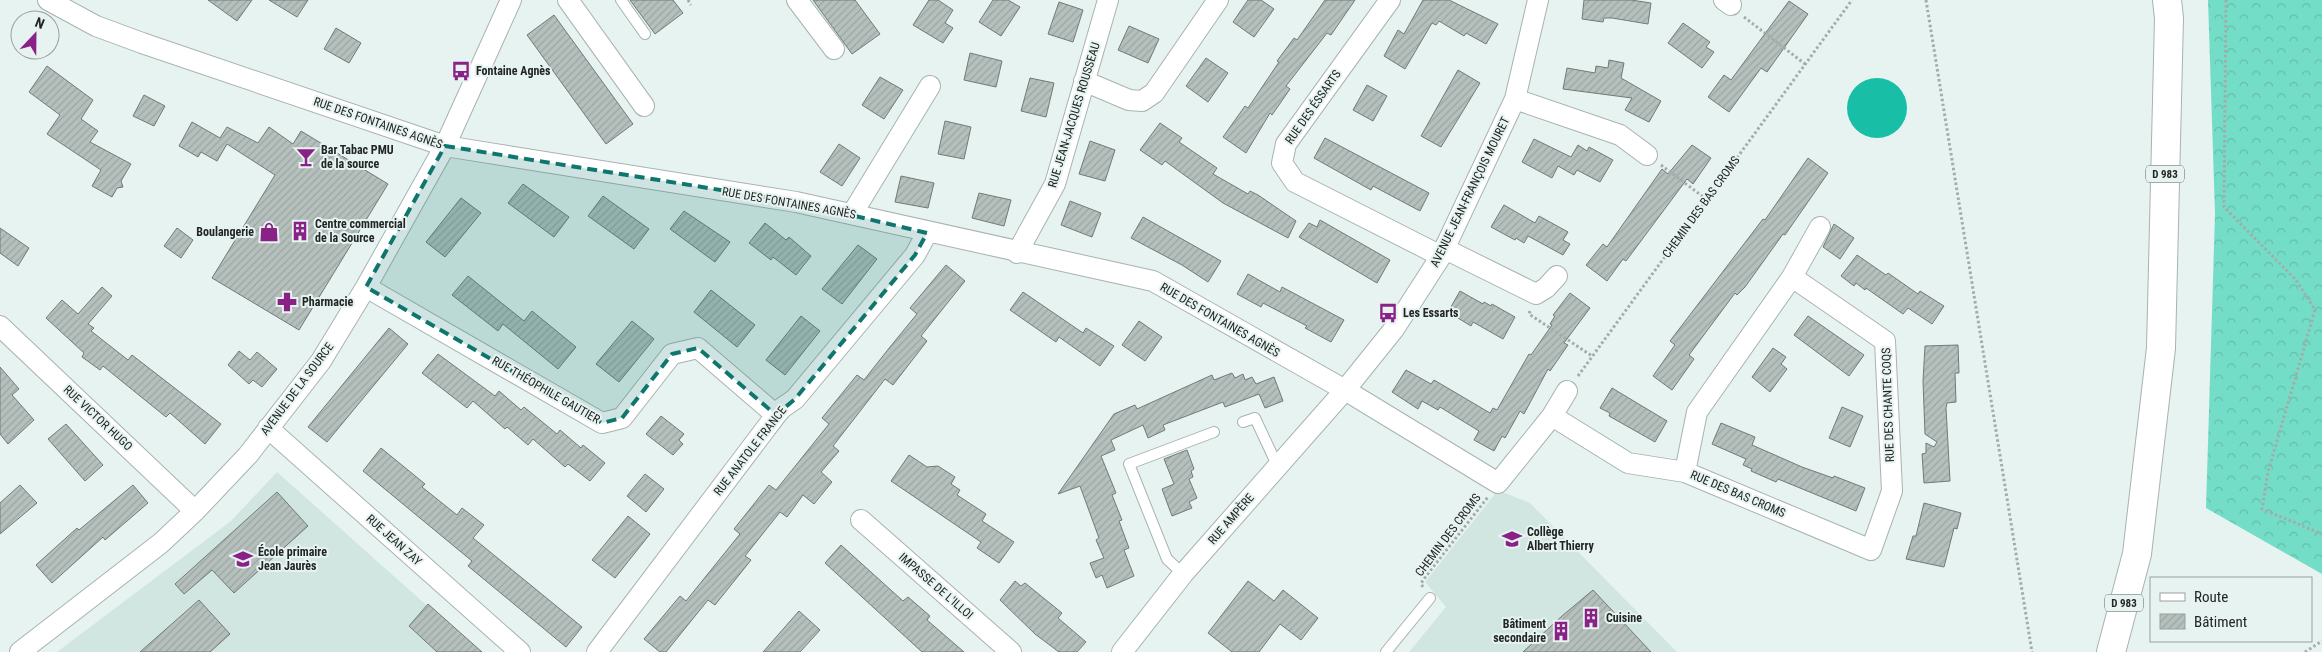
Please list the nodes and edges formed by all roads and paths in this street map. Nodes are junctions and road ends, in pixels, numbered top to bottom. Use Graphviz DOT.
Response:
graph roads {
  1 [pos="48,0"];
  2 [pos="511,0"];
  3 [pos="568,0"];
  4 [pos="621,0"];
  5 [pos="688,0"];
  6 [pos="797,0"];
  7 [pos="1108,0"];
  8 [pos="1218,0"];
  9 [pos="1390,0"];
  10 [pos="1538,0"];
  11 [pos="1852,0"];
  12 [pos="1926,0"];
  13 [pos="2167,0"];
  14 [pos="2226,0"];
  15 [pos="1728,3"];
  16 [pos="692,5"];
  17 [pos="645,34"];
  18 [pos="834,49"];
  19 [pos="1805,64"];
  20 [pos="1084,81"];
  21 [pos="930,86"];
  22 [pos="1515,99"];
  23 [pos="644,106"];
  24 [pos="445,146"];
  25 [pos="1647,155"];
  26 [pos="1706,199"];
  27 [pos="852,214"];
  28 [pos="1820,227"];
  29 [pos="926,233"];
  30 [pos="1017,253"];
  31 [pos="1443,253"];
  32 [pos="1557,276"];
  33 [pos="1792,277"];
  34 [pos="366,287"];
  35 [pos="1536,294"];
  36 [pos="0,326"];
  37 [pos="1592,356"];
  38 [pos="1345,390"];
  39 [pos="1567,391"];
  40 [pos="776,414"];
  41 [pos="1552,416"];
  42 [pos="1243,422"];
  43 [pos="268,428"];
  44 [pos="1214,432"];
  45 [pos="1277,466"];
  46 [pos="1685,472"];
  47 [pos="1498,484"];
  48 [pos="195,511"];
  49 [pos="861,520"];
  50 [pos="2322,534"];
  51 [pos="1871,550"];
  52 [pos="1183,574"];
  53 [pos="1430,598"];
  54 [pos="2322,640"];
  55 [pos="20,652"];
  56 [pos="520,652"];
  57 [pos="597,652"];
  58 [pos="1011,652"];
  59 [pos="1121,652"];
  60 [pos="1386,652"];
  61 [pos="2032,652"];
  62 [pos="2111,652"];
  63 [pos="2305,652"];
  1 -- 24 [label="street, RUE DES FONTAINES AGNÈS"];
  2 -- 24 [label="street, AVENUE DE LA SOURCE"];
  3 -- 23 [label="street"];
  4 -- 17 [label="lane"];
  5 -- 16 [label="path"];
  6 -- 18 [label="street"];
  7 -- 20 [label="street, RUE JEAN-JACQUES ROUSSEAU"];
  8 -- 20 [label="street"];
  9 -- 31 [label="street, RUE DES ÉSSARTS"];
  10 -- 22 [label="street, AVENUE JEAN-FRANÇOIS MOURET"];
  11 -- 19 [label="path, CHEMIN DES BAS CROMS"];
  12 -- 61 [label="path"];
  13 -- 62 [label="main road, D 983"];
  14 -- 50 [label="path"];
  15 -- 19 [label="path"];
  19 -- 26 [label="path, CHEMIN DES BAS CROMS"];
  20 -- 30 [label="street, RUE JEAN-JACQUES ROUSSEAU"];
  21 -- 27 [label="street"];
  22 -- 25 [label="street"];
  22 -- 31 [label="street, AVENUE JEAN-FRANÇOIS MOURET"];
  24 -- 27 [label="street, RUE DES FONTAINES AGNÈS"];
  24 -- 34 [label="street, AVENUE DE LA SOURCE"];
  25 -- 26 [label="path"];
  26 -- 37 [label="path, CHEMIN DES BAS CROMS"];
  27 -- 29 [label="street, RUE DES FONTAINES AGNÈS"];
  28 -- 33 [label="street"];
  29 -- 30 [label="street, RUE DES FONTAINES AGNÈS"];
  29 -- 40 [label="street, RUE ANATOLE FRANCE"];
  30 -- 38 [label="street, RUE DES FONTAINES AGNÈS"];
  31 -- 35 [label="street, RUE DES ÉSSARTS"];
  31 -- 38 [label="street, AVENUE JEAN-FRANÇOIS MOURET"];
  32 -- 35 [label="street"];
  33 -- 46 [label="street"];
  33 -- 51 [label="street, RUE DES CHANTE COQS"];
  34 -- 40 [label="street, RUE THÉOPHILE GAUTIER"];
  34 -- 43 [label="street, AVENUE DE LA SOURCE"];
  35 -- 37 [label="path"];
  36 -- 48 [label="street, RUE VICTOR HUGO"];
  37 -- 39 [label="path, CHEMIN DES BAS CROMS"];
  38 -- 45 [label="street, RUE AMPÈRE"];
  38 -- 47 [label="street, RUE DES FONTAINES AGNÈS"];
  39 -- 41 [label="street"];
  40 -- 57 [label="street, RUE ANATOLE FRANCE"];
  41 -- 46 [label="street, RUE DES BAS CROMS"];
  41 -- 47 [label="street"];
  42 -- 45 [label="lane"];
  43 -- 48 [label="street, AVENUE DE LA SOURCE"];
  43 -- 56 [label="street, RUE JEAN ZAY"];
  44 -- 52 [label="lane"];
  45 -- 52 [label="street, RUE AMPÈRE"];
  46 -- 51 [label="street, RUE DES BAS CROMS"];
  47 -- 53 [label="path, CHEMIN DES CROMS"];
  48 -- 55 [label="street, AVENUE DE LA SOURCE"];
  49 -- 58 [label="street, IMPASSE DE L'ILLOI"];
  52 -- 59 [label="street, RUE AMPÈRE"];
  53 -- 60 [label="lane"];
  54 -- 63 [label="path"];
}
